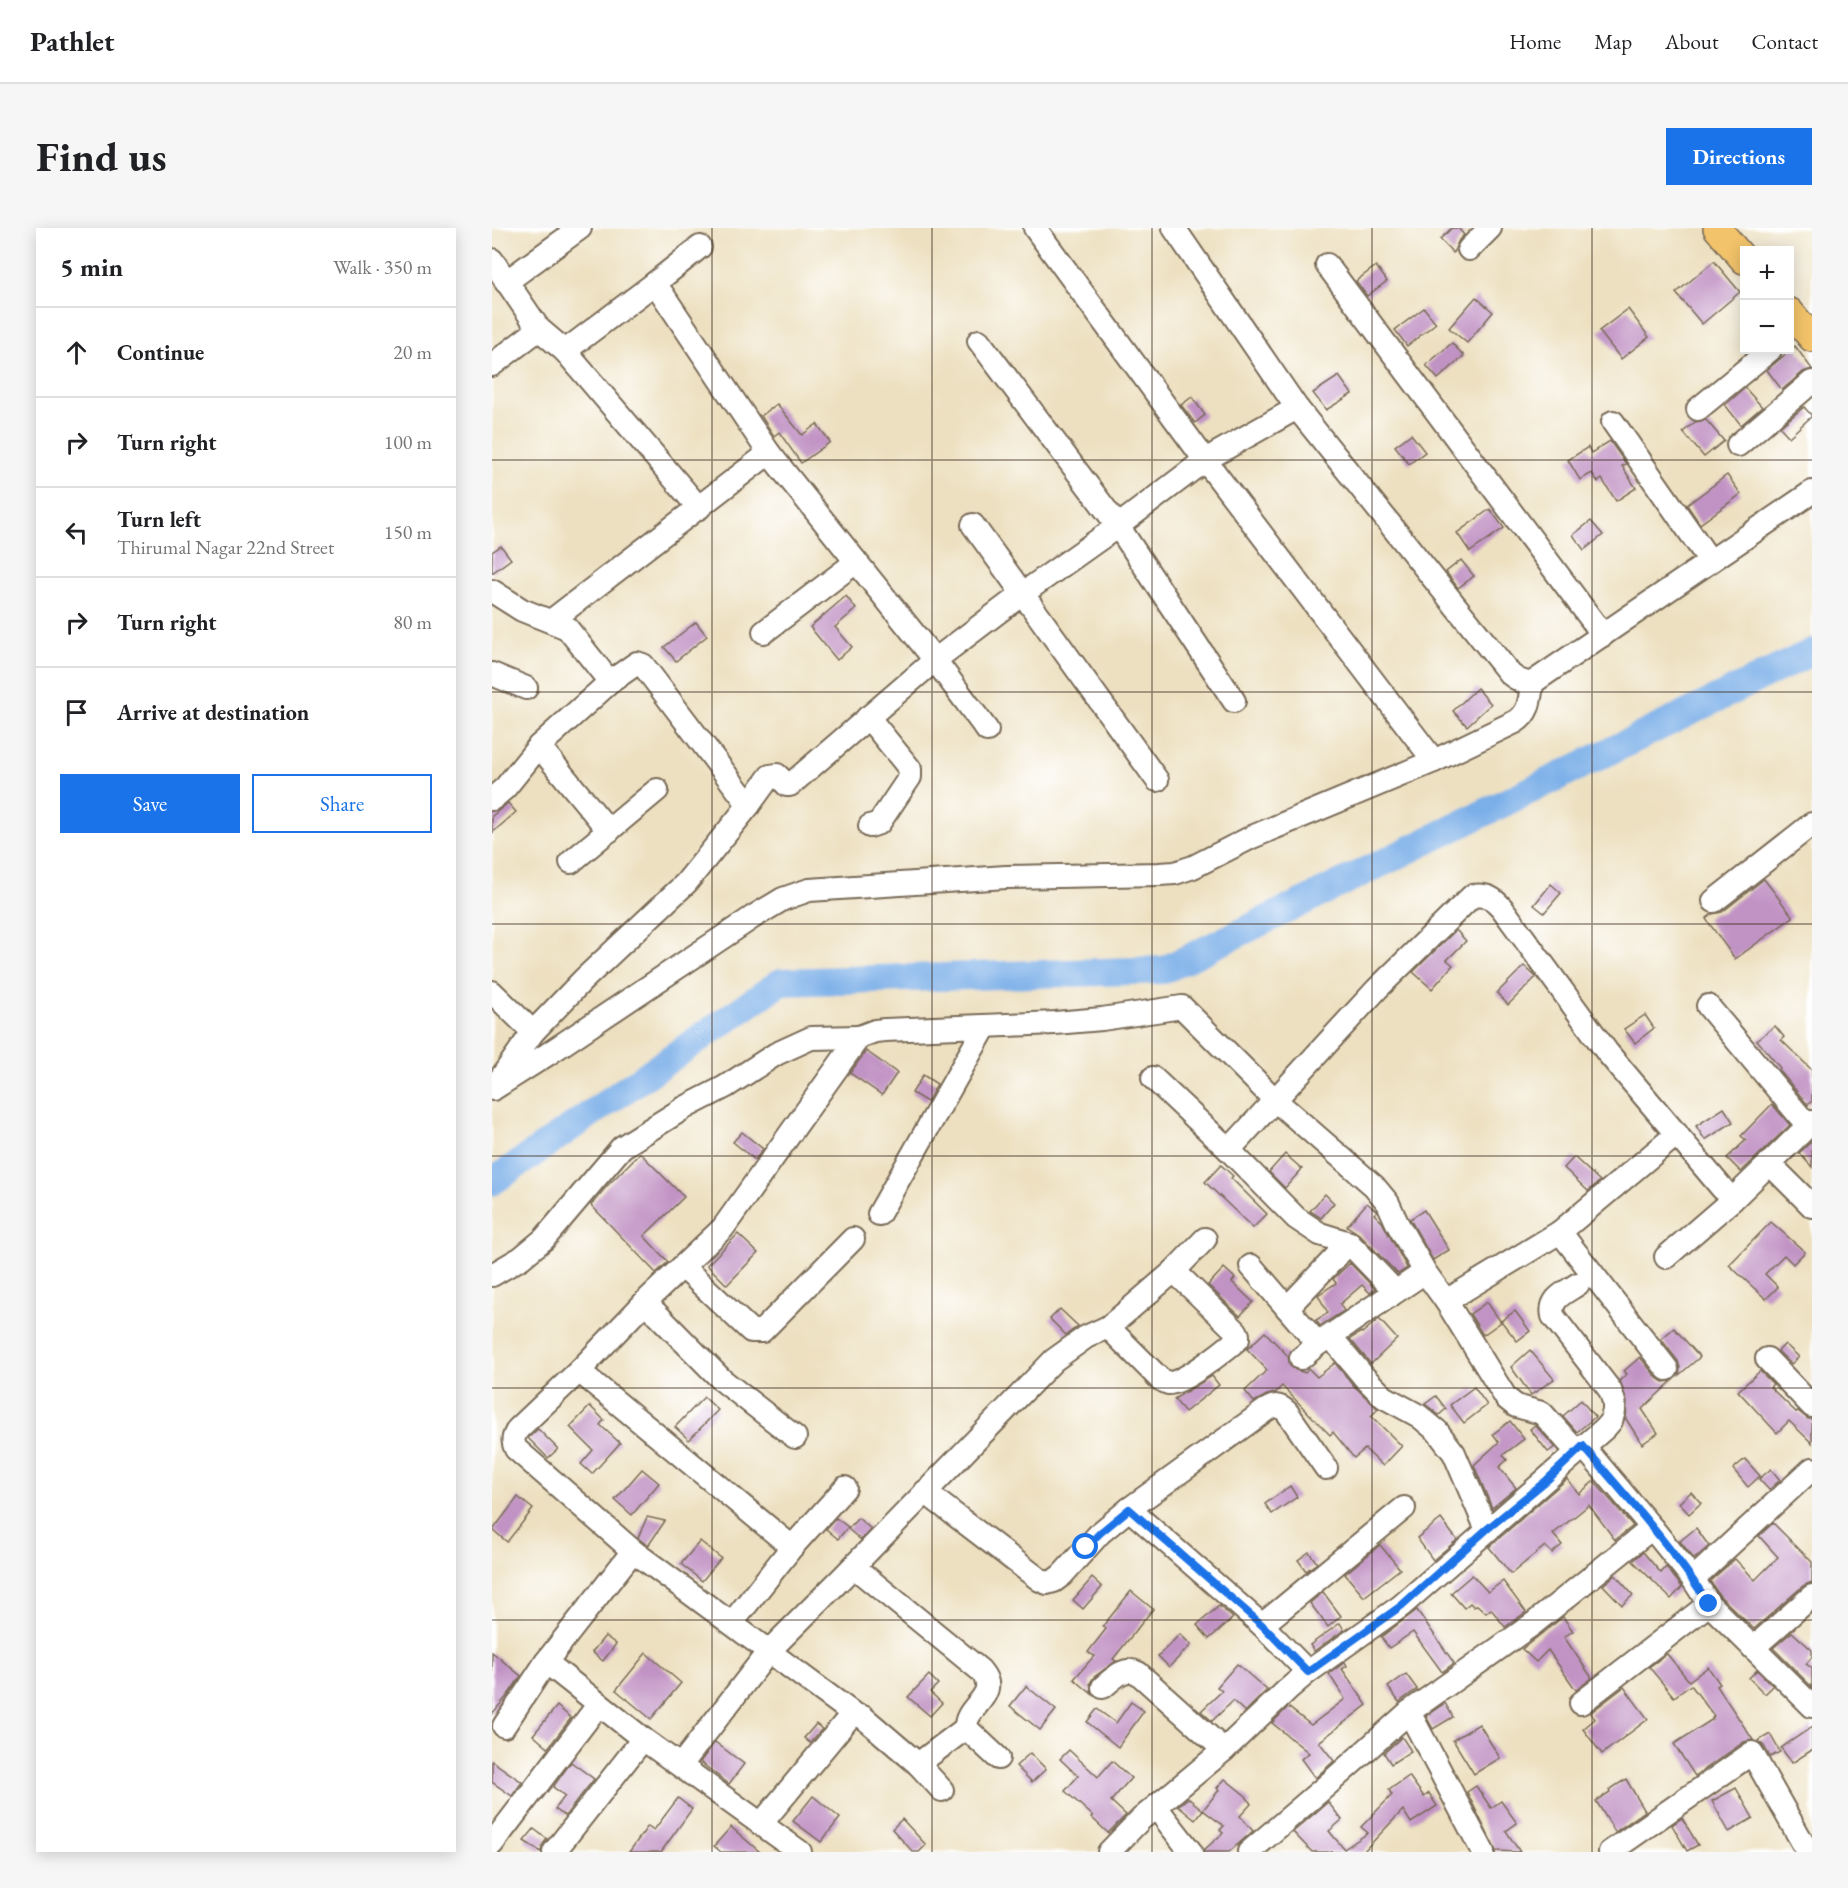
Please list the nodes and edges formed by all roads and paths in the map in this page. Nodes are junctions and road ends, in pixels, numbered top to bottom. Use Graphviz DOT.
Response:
graph roads {
  1 [pos="580,228"];
  2 [pos="1035,228"];
  3 [pos="1174,228"];
  4 [pos="1490,228"];
  5 [pos="1717,228"];
  6 [pos="700,247"];
  7 [pos="1469,249"];
  8 [pos="1740,255"];
  9 [pos="492,260"];
  10 [pos="1327,265"];
  11 [pos="506,282"];
  12 [pos="655,283"];
  13 [pos="539,329"];
  14 [pos="979,341"];
  15 [pos="565,351"];
  16 [pos="1765,354"];
  17 [pos="492,365"];
  18 [pos="1812,382"];
  19 [pos="1297,408"];
  20 [pos="1698,409"];
  21 [pos="1613,422"];
  22 [pos="1738,444"];
  23 [pos="769,453"];
  24 [pos="1205,460"];
  25 [pos="1812,492"];
  26 [pos="699,508"];
  27 [pos="973,525"];
  28 [pos="1118,526"];
  29 [pos="1710,561"];
  30 [pos="856,562"];
  31 [pos="492,591"];
  32 [pos="1022,594"];
  33 [pos="551,621"];
  34 [pos="764,632"];
  35 [pos="1603,635"];
  36 [pos="935,660"];
  37 [pos="492,674"];
  38 [pos="610,682"];
  39 [pos="1532,683"];
  40 [pos="526,688"];
  41 [pos="1234,701"];
  42 [pos="868,717"];
  43 [pos="987,730"];
  44 [pos="539,746"];
  45 [pos="1434,761"];
  46 [pos="1157,780"];
  47 [pos="657,790"];
  48 [pos="492,799"];
  49 [pos="749,805"];
  50 [pos="1812,824"];
  51 [pos="870,826"];
  52 [pos="609,831"];
  53 [pos="571,862"];
  54 [pos="1714,901"];
  55 [pos="492,992"];
  56 [pos="1708,1006"];
  57 [pos="985,1027"];
  58 [pos="532,1032"];
  59 [pos="859,1037"];
  60 [pos="1153,1078"];
  61 [pos="492,1090"];
  62 [pos="1275,1100"];
  63 [pos="1810,1124"];
  64 [pos="1677,1134"];
  65 [pos="1229,1150"];
  66 [pos="1769,1163"];
  67 [pos="1732,1200"];
  68 [pos="1812,1206"];
  69 [pos="879,1214"];
  70 [pos="1560,1232"];
  71 [pos="853,1239"];
  72 [pos="1204,1239"];
  73 [pos="1349,1243"];
  74 [pos="1666,1257"];
  75 [pos="1251,1266"];
  76 [pos="683,1267"];
  77 [pos="1174,1271"];
  78 [pos="1425,1272"];
  79 [pos="492,1275"];
  80 [pos="1578,1284"];
  81 [pos="1395,1291"];
  82 [pos="1446,1301"];
  83 [pos="645,1302"];
  84 [pos="1287,1308"];
  85 [pos="1108,1327"];
  86 [pos="1317,1346"];
  87 [pos="1767,1359"];
  88 [pos="1667,1369"];
  89 [pos="579,1371"];
  90 [pos="1812,1406"];
  91 [pos="795,1437"];
  92 [pos="1580,1449"];
  93 [pos="1326,1467"];
  94 [pos="1812,1469"];
  95 [pos="845,1488"];
  96 [pos="925,1492"];
  97 [pos="1404,1508"];
  98 [pos="1129,1509"];
  99 [pos="1652,1528"];
  100 [pos="1486,1530"];
  101 [pos="792,1547"];
  102 [pos="633,1551"];
  103 [pos="854,1567"];
  104 [pos="1693,1579"];
  105 [pos="1812,1596"];
  106 [pos="1709,1604"];
  107 [pos="732,1623"];
  108 [pos="1262,1625"];
  109 [pos="1753,1648"];
  110 [pos="769,1652"];
  111 [pos="546,1662"];
  112 [pos="1308,1672"];
  113 [pos="1103,1687"];
  114 [pos="1810,1699"];
  115 [pos="1581,1702"];
  116 [pos="599,1704"];
  117 [pos="1409,1712"];
  118 [pos="855,1715"];
  119 [pos="504,1726"];
  120 [pos="966,1728"];
  121 [pos="643,1739"];
  122 [pos="1224,1750"];
  123 [pos="999,1758"];
  124 [pos="918,1764"];
  125 [pos="681,1766"];
  126 [pos="942,1790"];
  127 [pos="1156,1807"];
  128 [pos="761,1824"];
  129 [pos="492,1844"];
  130 [pos="554,1852"];
  131 [pos="800,1852"];
  132 [pos="1108,1852"];
  133 [pos="1191,1852"];
  134 [pos="1249,1852"];
  135 [pos="1483,1852"];
  136 [pos="1610,1852"];
  137 [pos="1808,1852"];
  1 -- 11 [label="street"];
  2 -- 24 [label="street"];
  3 -- 19 [label="street"];
  4 -- 7 [label="street"];
  5 -- 8 [label="main road"];
  6 -- 12 [label="street"];
  9 -- 11 [label="street"];
  10 -- 35 [label="street"];
  11 -- 13 [label="street"];
  12 -- 15 [label="street"];
  12 -- 23 [label="street"];
  13 -- 15 [label="street"];
  13 -- 17 [label="street"];
  14 -- 28 [label="street"];
  15 -- 26 [label="street"];
  16 -- 20 [label="street"];
  18 -- 22 [label="street"];
  19 -- 24 [label="street"];
  19 -- 39 [label="street"];
  21 -- 29 [label="street"];
  23 -- 26 [label="street"];
  23 -- 30 [label="street"];
  24 -- 28 [label="street"];
  24 -- 45 [label="street"];
  25 -- 29 [label="street"];
  26 -- 33 [label="street"];
  27 -- 32 [label="street"];
  28 -- 32 [label="street"];
  28 -- 41 [label="street"];
  29 -- 35 [label="street"];
  30 -- 34 [label="street"];
  30 -- 36 [label="street"];
  31 -- 33 [label="street"];
  32 -- 36 [label="street"];
  32 -- 46 [label="street"];
  33 -- 38 [label="street"];
  35 -- 39 [label="street"];
  36 -- 42 [label="street"];
  36 -- 43 [label="street"];
  37 -- 40 [label="street"];
  38 -- 44 [label="street"];
  38 -- 49 [label="street"];
  39 -- 45 [label="street"];
  42 -- 49 [label="street"];
  42 -- 51 [label="street"];
  44 -- 48 [label="street"];
  44 -- 52 [label="street"];
  45 -- 61 [label="street"];
  47 -- 52 [label="street"];
  49 -- 58 [label="street"];
  50 -- 54 [label="street"];
  52 -- 53 [label="street"];
  55 -- 58 [label="street"];
  56 -- 63 [label="street"];
  57 -- 59 [label="street"];
  57 -- 62 [label="street"];
  57 -- 69 [label="street"];
  58 -- 61 [label="street"];
  59 -- 76 [label="street"];
  59 -- 79 [label="street"];
  60 -- 65 [label="street"];
  62 -- 64 [label="street"];
  62 -- 65 [label="street"];
  62 -- 78 [label="street"];
  63 -- 66 [label="street"];
  64 -- 67 [label="street"];
  64 -- 70 [label="street"];
  65 -- 73 [label="street"];
  66 -- 67 [label="street"];
  66 -- 68 [label="street"];
  67 -- 74 [label="street"];
  70 -- 82 [label="street"];
  70 -- 88 [label="street"];
  71 -- 76 [label="street"];
  72 -- 77 [label="street"];
  73 -- 81 [label="street"];
  73 -- 84 [label="street"];
  75 -- 84 [label="street"];
  76 -- 83 [label="street"];
  77 -- 85 [label="street"];
  77 -- 85 [label="street"];
  78 -- 81 [label="street"];
  78 -- 82 [label="street"];
  80 -- 92 [label="street"];
  81 -- 86 [label="street"];
  82 -- 92 [label="street"];
  83 -- 89 [label="street"];
  83 -- 91 [label="street"];
  84 -- 86 [label="street"];
  85 -- 96 [label="street"];
  86 -- 100 [label="street"];
  87 -- 90 [label="street"];
  89 -- 101 [label="street"];
  89 -- 102 [label="street"];
  92 -- 99 [label="street"];
  92 -- 100 [label="street"];
  93 -- 98 [label="street"];
  94 -- 104 [label="street"];
  95 -- 101 [label="street"];
  96 -- 98 [label="street"];
  96 -- 103 [label="street"];
  97 -- 108 [label="street"];
  98 -- 108 [label="street"];
  99 -- 104 [label="street"];
  99 -- 117 [label="street"];
  100 -- 112 [label="street"];
  101 -- 107 [label="street"];
  102 -- 107 [label="street"];
  102 -- 111 [label="street"];
  103 -- 110 [label="street"];
  103 -- 120 [label="street"];
  104 -- 106 [label="street"];
  105 -- 109 [label="street"];
  106 -- 109 [label="street"];
  106 -- 115 [label="street"];
  107 -- 110 [label="street"];
  108 -- 112 [label="street"];
  109 -- 114 [label="street"];
  110 -- 118 [label="street"];
  110 -- 125 [label="street"];
  111 -- 116 [label="street"];
  111 -- 119 [label="street"];
  112 -- 122 [label="street"];
  113 -- 122 [label="street"];
  116 -- 121 [label="street"];
  116 -- 129 [label="street"];
  117 -- 134 [label="street"];
  117 -- 135 [label="street"];
  118 -- 124 [label="street"];
  118 -- 128 [label="street"];
  120 -- 123 [label="street"];
  120 -- 124 [label="street"];
  121 -- 125 [label="street"];
  121 -- 130 [label="street"];
  122 -- 127 [label="street"];
  124 -- 126 [label="street"];
  125 -- 128 [label="street"];
  127 -- 132 [label="street"];
  127 -- 133 [label="street"];
  128 -- 131 [label="street"];
  136 -- 137 [label="street"];
}
